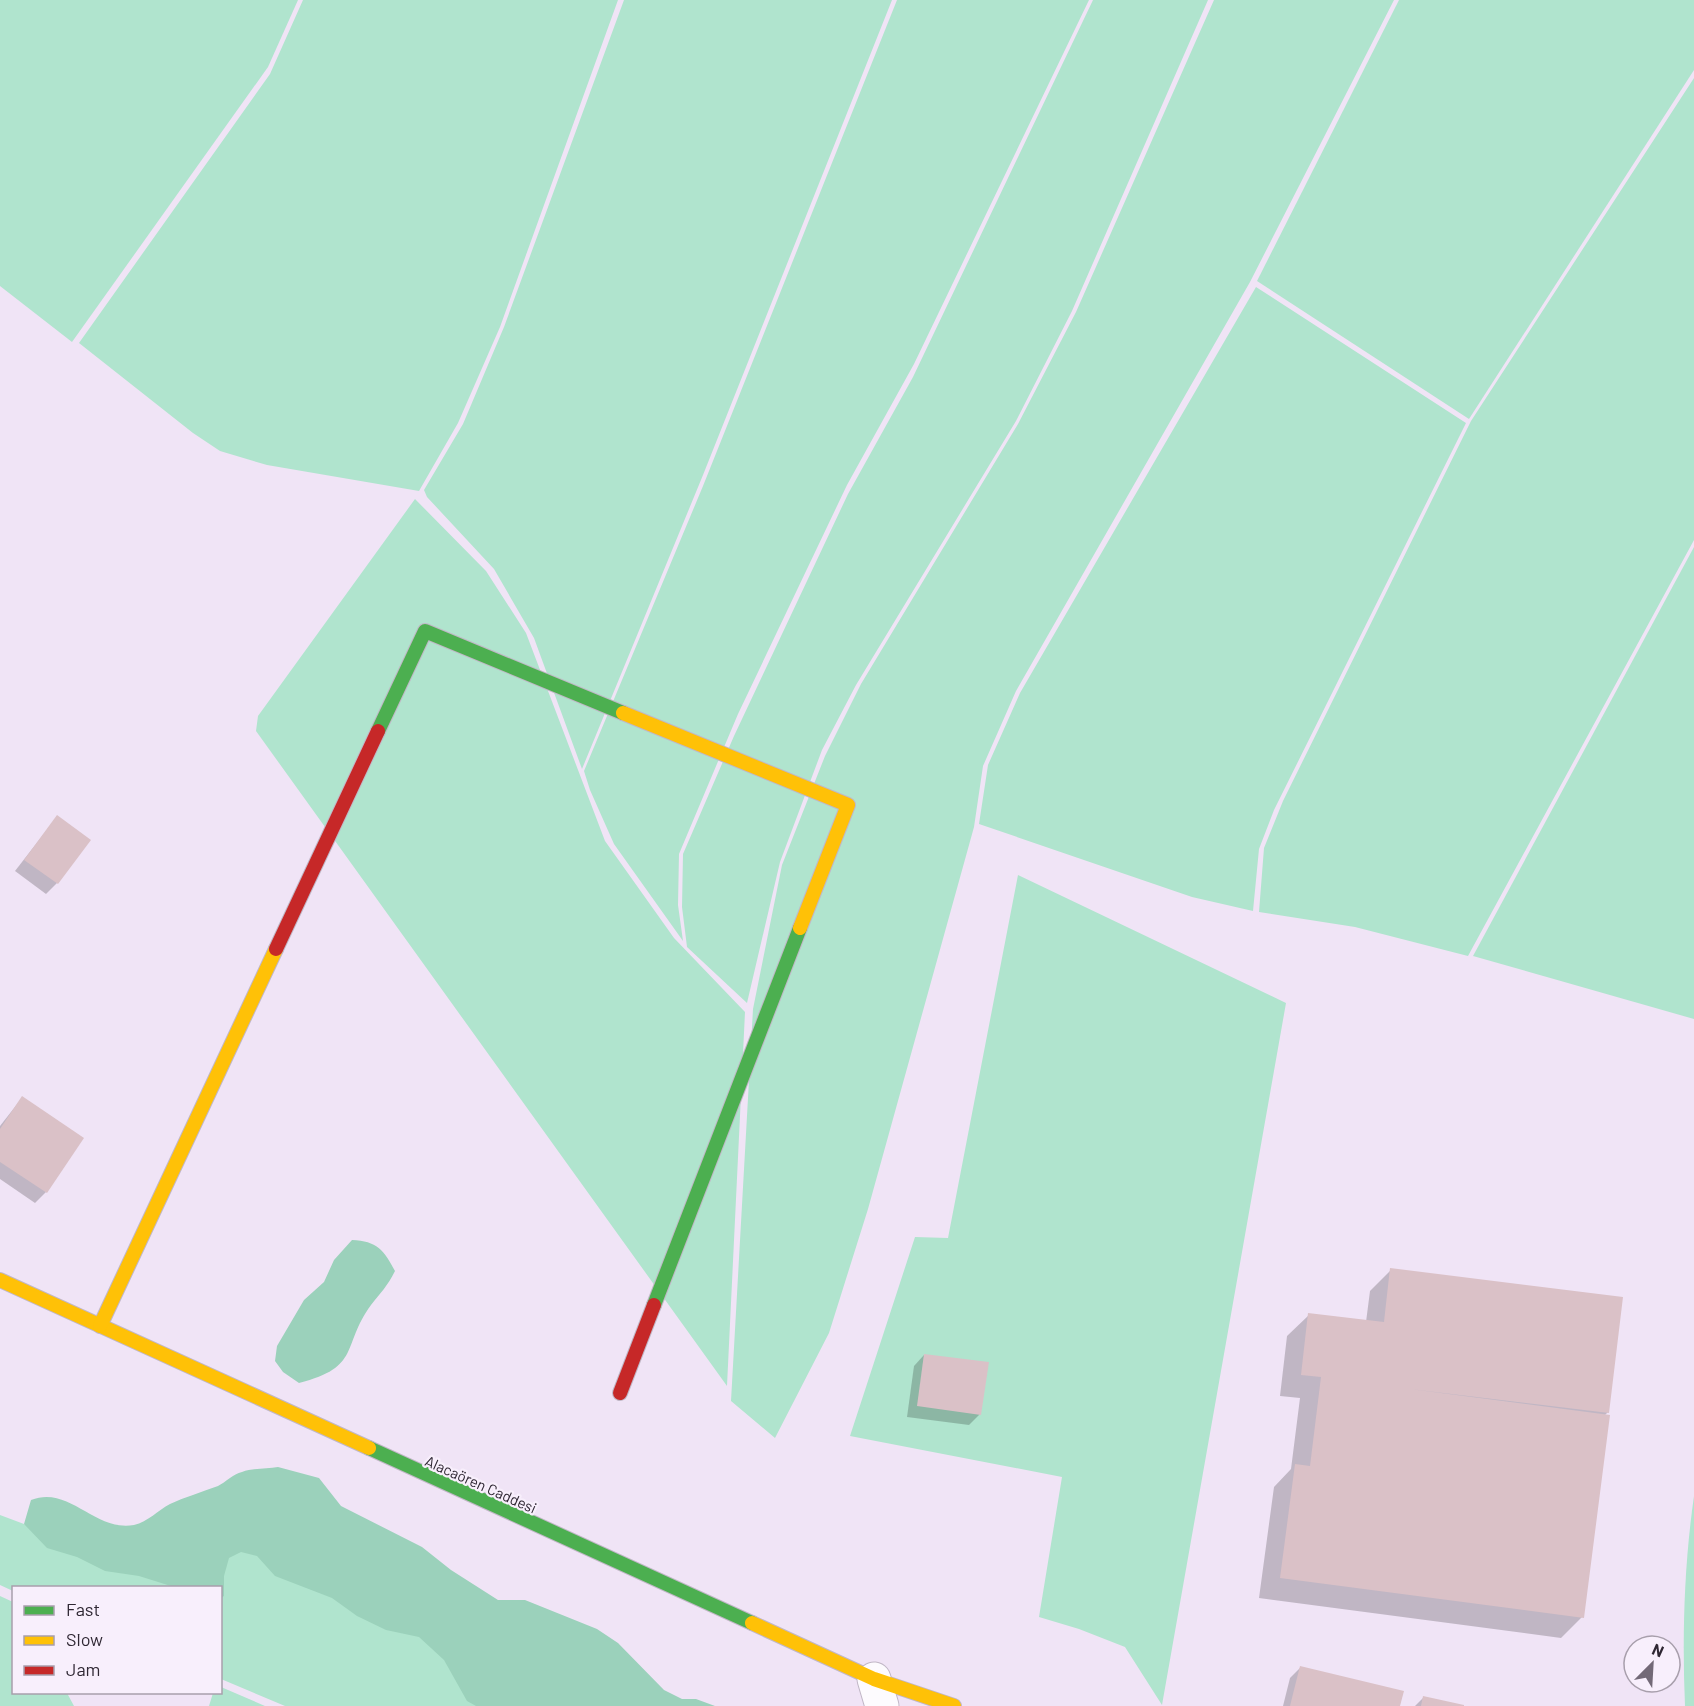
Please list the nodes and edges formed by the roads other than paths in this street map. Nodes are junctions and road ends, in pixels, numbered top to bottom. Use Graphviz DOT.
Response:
graph roads {
  1 [pos="0,1280"];
  2 [pos="100,1326"];
  3 [pos="620,1393"];
  4 [pos="878,1693"];
  5 [pos="954,1706"];
  1 -- 2 [label="street, Alacaören Caddesi"];
  2 -- 3 [label="street"];
  2 -- 4 [label="street, Alacaören Caddesi"];
  4 -- 5 [label="street, Alacaören Caddesi"];
}
